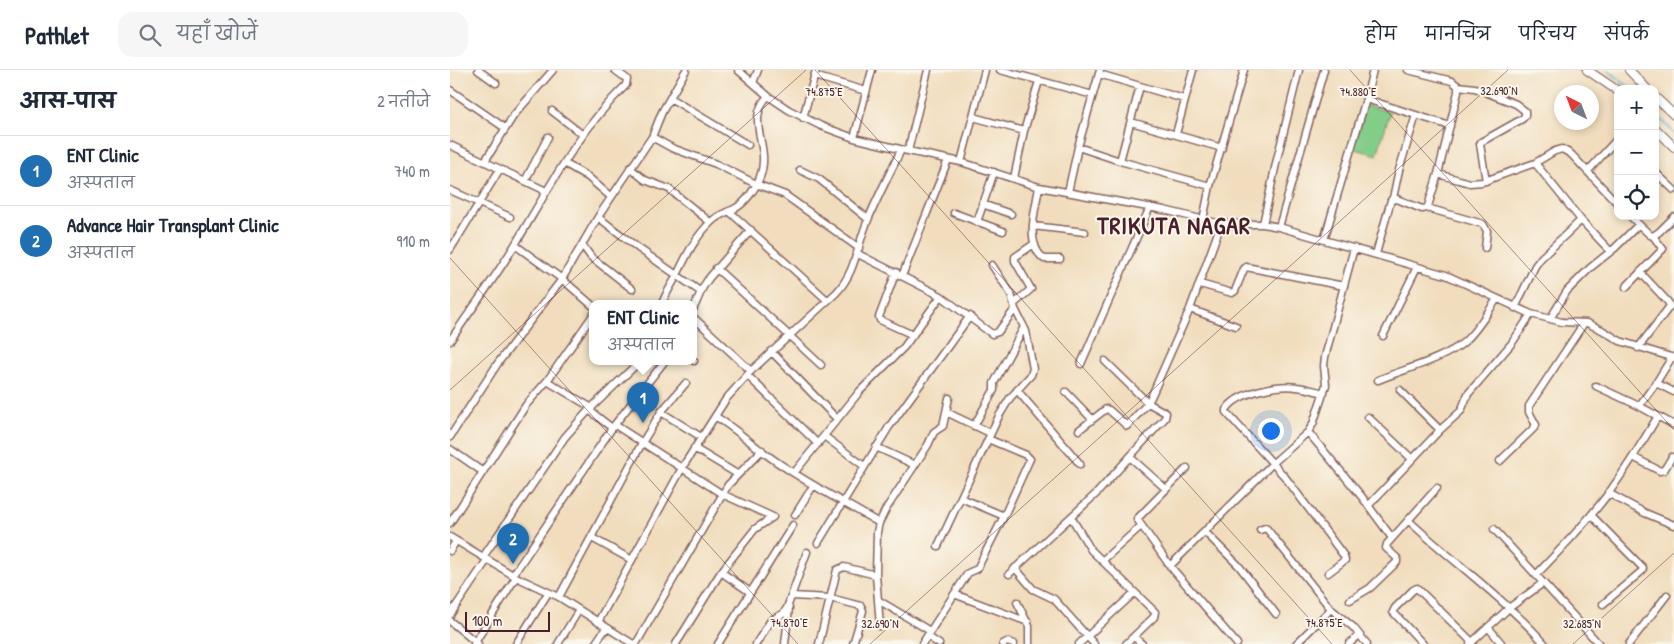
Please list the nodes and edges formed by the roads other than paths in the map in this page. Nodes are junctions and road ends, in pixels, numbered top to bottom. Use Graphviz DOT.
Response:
graph roads {
  1 [pos="478,70"];
  2 [pos="553,70"];
  3 [pos="615,70"];
  4 [pos="686,70"];
  5 [pos="738,70"];
  6 [pos="758,70"];
  7 [pos="872,70"];
  8 [pos="928,70"];
  9 [pos="985,70"];
  10 [pos="1002,70"];
  11 [pos="1193,70"];
  12 [pos="1244,70"];
  13 [pos="1299,70"];
  14 [pos="1324,70"];
  15 [pos="1373,70"];
  16 [pos="1408,70"];
  17 [pos="1587,70"];
  18 [pos="1628,70"];
  19 [pos="1100,72"];
  20 [pos="815,73"];
  21 [pos="1040,81"];
  22 [pos="496,83"];
  23 [pos="753,83"];
  24 [pos="1643,85"];
  25 [pos="1140,86"];
  26 [pos="1458,86"];
  27 [pos="1614,88"];
  28 [pos="450,90"];
  29 [pos="866,90"];
  30 [pos="1093,95"];
  31 [pos="768,96"];
  32 [pos="670,98"];
  33 [pos="1184,99"];
  34 [pos="1366,99"];
  35 [pos="1659,100"];
  36 [pos="552,111"];
  37 [pos="1416,115"];
  38 [pos="1674,115"];
  39 [pos="803,118"];
  40 [pos="973,118"];
  41 [pos="1131,122"];
  42 [pos="1450,126"];
  43 [pos="505,128"];
  44 [pos="1657,130"];
  45 [pos="1024,131"];
  46 [pos="1176,134"];
  47 [pos="583,135"];
  48 [pos="548,137"];
  49 [pos="652,137"];
  50 [pos="854,138"];
  51 [pos="1614,142"];
  52 [pos="450,145"];
  53 [pos="748,145"];
  54 [pos="1078,147"];
  55 [pos="1674,147"];
  56 [pos="1222,148"];
  57 [pos="905,151"];
  58 [pos="948,160"];
  59 [pos="484,161"];
  60 [pos="1120,161"];
  61 [pos="961,162"];
  62 [pos="564,163"];
  63 [pos="1535,163"];
  64 [pos="630,168"];
  65 [pos="500,169"];
  66 [pos="800,170"];
  67 [pos="1588,171"];
  68 [pos="994,172"];
  69 [pos="1438,174"];
  70 [pos="1658,175"];
  71 [pos="1014,178"];
  72 [pos="525,181"];
  73 [pos="1486,181"];
  74 [pos="756,184"];
  75 [pos="1210,186"];
  76 [pos="1039,187"];
  77 [pos="450,190"];
  78 [pos="1674,190"];
  79 [pos="546,191"];
  80 [pos="1068,192"];
  81 [pos="611,197"];
  82 [pos="1393,198"];
  83 [pos="1614,200"];
  84 [pos="478,203"];
  85 [pos="982,204"];
  86 [pos="1150,207"];
  87 [pos="1427,208"];
  88 [pos="730,211"];
  89 [pos="954,213"];
  90 [pos="1011,214"];
  91 [pos="510,217"];
  92 [pos="598,217"];
  93 [pos="1674,217"];
  94 [pos="868,220"];
  95 [pos="1203,220"];
  96 [pos="1581,220"];
  97 [pos="1634,220"];
  98 [pos="710,222"];
  99 [pos="977,222"];
  100 [pos="1221,224"];
  101 [pos="1263,224"];
  102 [pos="1638,225"];
  103 [pos="1033,226"];
  104 [pos="1279,227"];
  105 [pos="751,230"];
  106 [pos="1003,232"];
  107 [pos="1085,232"];
  108 [pos="1653,236"];
  109 [pos="1324,240"];
  110 [pos="1034,244"];
  111 [pos="515,245"];
  112 [pos="583,246"];
  113 [pos="1354,248"];
  114 [pos="1485,248"];
  115 [pos="450,250"];
  116 [pos="858,251"];
  117 [pos="1611,252"];
  118 [pos="1376,254"];
  119 [pos="1060,259"];
  120 [pos="992,264"];
  121 [pos="1416,267"];
  122 [pos="716,268"];
  123 [pos="896,272"];
  124 [pos="1640,272"];
  125 [pos="676,275"];
  126 [pos="902,276"];
  127 [pos="562,279"];
  128 [pos="1200,284"];
  129 [pos="1344,286"];
  130 [pos="1626,287"];
  131 [pos="632,288"];
  132 [pos="701,292"];
  133 [pos="941,296"];
  134 [pos="1497,298"];
  135 [pos="664,300"];
  136 [pos="828,300"];
  137 [pos="697,301"];
  138 [pos="589,303"];
  139 [pos="1015,307"];
  140 [pos="1515,308"];
  141 [pos="1190,309"];
  142 [pos="1531,314"];
  143 [pos="970,316"];
  144 [pos="1550,319"];
  145 [pos="589,321"];
  146 [pos="697,321"];
  147 [pos="1584,322"];
  148 [pos="1236,326"];
  149 [pos="1024,327"];
  150 [pos="789,335"];
  151 [pos="912,335"];
  152 [pos="1383,336"];
  153 [pos="450,341"];
  154 [pos="1638,348"];
  155 [pos="771,351"];
  156 [pos="1673,358"];
  157 [pos="1105,361"];
  158 [pos="1081,364"];
  159 [pos="636,365"];
  160 [pos="662,365"];
  161 [pos="821,365"];
  162 [pos="749,373"];
  163 [pos="1378,380"];
  164 [pos="546,381"];
  165 [pos="686,383"];
  166 [pos="1656,383"];
  167 [pos="1596,386"];
  168 [pos="1017,390"];
  169 [pos="1400,390"];
  170 [pos="1066,392"];
  171 [pos="1674,392"];
  172 [pos="1324,393"];
  173 [pos="949,398"];
  174 [pos="1148,403"];
  175 [pos="1639,406"];
  176 [pos="590,409"];
  177 [pos="661,412"];
  178 [pos="946,412"];
  179 [pos="715,416"];
  180 [pos="1658,416"];
  181 [pos="1368,417"];
  182 [pos="837,419"];
  183 [pos="1092,419"];
  184 [pos="1674,425"];
  185 [pos="974,426"];
  186 [pos="614,427"];
  187 [pos="1079,430"];
  188 [pos="1440,430"];
  189 [pos="1308,432"];
  190 [pos="824,436"];
  191 [pos="989,436"];
  192 [pos="450,437"];
  193 [pos="701,437"];
  194 [pos="642,443"];
  195 [pos="818,444"];
  196 [pos="876,447"];
  197 [pos="694,448"];
  198 [pos="450,449"];
  199 [pos="762,450"];
  200 [pos="1130,457"];
  201 [pos="1633,457"];
  202 [pos="1672,458"];
  203 [pos="1412,459"];
  204 [pos="1500,461"];
  205 [pos="1273,463"];
  206 [pos="1080,464"];
  207 [pos="915,465"];
  208 [pos="864,466"];
  209 [pos="682,468"];
  210 [pos="1187,468"];
  211 [pos="483,472"];
  212 [pos="794,473"];
  213 [pos="737,474"];
  214 [pos="813,486"];
  215 [pos="1437,488"];
  216 [pos="1166,489"];
  217 [pos="1608,493"];
  218 [pos="722,494"];
  219 [pos="961,498"];
  220 [pos="842,502"];
  221 [pos="1369,506"];
  222 [pos="795,515"];
  223 [pos="1591,515"];
  224 [pos="1004,516"];
  225 [pos="1071,517"];
  226 [pos="1408,520"];
  227 [pos="450,523"];
  228 [pos="879,523"];
  229 [pos="793,525"];
  230 [pos="1674,525"];
  231 [pos="1141,526"];
  232 [pos="1494,529"];
  233 [pos="1260,530"];
  234 [pos="1204,531"];
  235 [pos="450,537"];
  236 [pos="592,538"];
  237 [pos="1392,538"];
  238 [pos="456,541"];
  239 [pos="818,543"];
  240 [pos="938,546"];
  241 [pos="450,551"];
  242 [pos="807,552"];
  243 [pos="485,559"];
  244 [pos="632,560"];
  245 [pos="1102,561"];
  246 [pos="1170,566"];
  247 [pos="1015,568"];
  248 [pos="721,572"];
  249 [pos="1328,573"];
  250 [pos="1009,574"];
  251 [pos="876,575"];
  252 [pos="1536,575"];
  253 [pos="515,576"];
  254 [pos="1543,583"];
  255 [pos="548,592"];
  256 [pos="750,592"];
  257 [pos="1134,593"];
  258 [pos="954,594"];
  259 [pos="1667,595"];
  260 [pos="792,596"];
  261 [pos="559,597"];
  262 [pos="830,598"];
  263 [pos="878,600"];
  264 [pos="1350,600"];
  265 [pos="1017,602"];
  266 [pos="789,604"];
  267 [pos="1603,604"];
  268 [pos="1509,608"];
  269 [pos="1331,609"];
  270 [pos="579,610"];
  271 [pos="1276,614"];
  272 [pos="450,615"];
  273 [pos="450,621"];
  274 [pos="598,622"];
  275 [pos="1028,622"];
  276 [pos="880,626"];
  277 [pos="1488,627"];
  278 [pos="606,628"];
  279 [pos="929,633"];
  280 [pos="1359,635"];
  281 [pos="1134,637"];
  282 [pos="1087,638"];
  283 [pos="476,643"];
  284 [pos="1471,643"];
  285 [pos="516,644"];
  286 [pos="558,644"];
  287 [pos="595,644"];
  288 [pos="635,644"];
  289 [pos="676,644"];
  290 [pos="718,644"];
  291 [pos="756,644"];
  292 [pos="785,644"];
  293 [pos="819,644"];
  294 [pos="853,644"];
  295 [pos="922,644"];
  296 [pos="938,644"];
  297 [pos="1003,644"];
  298 [pos="1014,644"];
  299 [pos="1029,644"];
  300 [pos="1079,644"];
  301 [pos="1094,644"];
  302 [pos="1126,644"];
  303 [pos="1142,644"];
  304 [pos="1237,644"];
  305 [pos="1296,644"];
  306 [pos="1349,644"];
  307 [pos="1367,644"];
  308 [pos="1423,644"];
  309 [pos="1502,644"];
  310 [pos="1545,644"];
  311 [pos="1599,644"];
  312 [pos="1629,644"];
  1 -- 22 [label="street"];
  2 -- 43 [label="street"];
  3 -- 47 [label="street"];
  4 -- 32 [label="street"];
  5 -- 23 [label="street"];
  6 -- 23 [label="street"];
  7 -- 29 [label="street"];
  8 -- 57 [label="street"];
  9 -- 40 [label="street"];
  10 -- 21 [label="street"];
  11 -- 33 [label="street"];
  12 -- 56 [label="street"];
  13 -- 101 [label="street"];
  14 -- 104 [label="street"];
  15 -- 34 [label="street"];
  16 -- 26 [label="street"];
  17 -- 27 [label="main road"];
  18 -- 24 [label="main road"];
  19 -- 25 [label="street"];
  19 -- 30 [label="street"];
  20 -- 29 [label="street"];
  20 -- 39 [label="street"];
  21 -- 30 [label="street"];
  21 -- 45 [label="street"];
  23 -- 31 [label="street"];
  25 -- 33 [label="street"];
  25 -- 41 [label="street"];
  26 -- 42 [label="street"];
  26 -- 73 [label="street"];
  28 -- 43 [label="street"];
  29 -- 50 [label="street"];
  30 -- 54 [label="street"];
  31 -- 39 [label="street"];
  31 -- 74 [label="street"];
  32 -- 49 [label="street"];
  32 -- 53 [label="street"];
  33 -- 46 [label="street"];
  34 -- 37 [label="street"];
  34 -- 109 [label="street"];
  35 -- 38 [label="main road"];
  36 -- 47 [label="street"];
  37 -- 42 [label="street"];
  37 -- 82 [label="street"];
  39 -- 50 [label="street"];
  40 -- 45 [label="street"];
  40 -- 61 [label="street"];
  41 -- 46 [label="street"];
  41 -- 60 [label="street"];
  42 -- 69 [label="street"];
  43 -- 59 [label="street"];
  44 -- 55 [label="main road"];
  45 -- 71 [label="street"];
  46 -- 56 [label="street"];
  47 -- 62 [label="street"];
  48 -- 72 [label="street"];
  49 -- 64 [label="street"];
  49 -- 74 [label="street"];
  50 -- 57 [label="street"];
  51 -- 67 [label="street"];
  52 -- 59 [label="street"];
  54 -- 60 [label="street"];
  54 -- 80 [label="street"];
  56 -- 75 [label="street"];
  57 -- 58 [label="street"];
  57 -- 94 [label="street"];
  58 -- 61 [label="street"];
  58 -- 126 [label="street"];
  59 -- 65 [label="street"];
  60 -- 75 [label="street"];
  61 -- 68 [label="street"];
  62 -- 79 [label="street"];
  62 -- 81 [label="street"];
  63 -- 67 [label="street"];
  63 -- 73 [label="street"];
  63 -- 96 [label="street"];
  64 -- 81 [label="street"];
  64 -- 98 [label="street"];
  65 -- 72 [label="street"];
  65 -- 84 [label="street"];
  66 -- 94 [label="street"];
  67 -- 83 [label="street"];
  68 -- 71 [label="street"];
  68 -- 85 [label="street"];
  69 -- 73 [label="street"];
  69 -- 87 [label="street"];
  70 -- 78 [label="street"];
  71 -- 76 [label="street"];
  72 -- 79 [label="street"];
  74 -- 88 [label="street"];
  74 -- 116 [label="street"];
  75 -- 95 [label="street"];
  76 -- 80 [label="street"];
  76 -- 103 [label="street"];
  77 -- 84 [label="street"];
  79 -- 111 [label="street"];
  80 -- 86 [label="street"];
  81 -- 92 [label="street"];
  82 -- 87 [label="street"];
  82 -- 118 [label="street"];
  84 -- 91 [label="street"];
  84 -- 115 [label="street"];
  85 -- 90 [label="street"];
  85 -- 99 [label="street"];
  86 -- 95 [label="street"];
  86 -- 158 [label="street"];
  87 -- 114 [label="street"];
  88 -- 98 [label="street"];
  88 -- 105 [label="street"];
  89 -- 99 [label="street"];
  92 -- 112 [label="street"];
  92 -- 125 [label="street"];
  93 -- 108 [label="street"];
  94 -- 116 [label="street"];
  95 -- 100 [label="street"];
  96 -- 117 [label="street"];
  96 -- 140 [label="street"];
  97 -- 102 [label="street"];
  98 -- 125 [label="street"];
  99 -- 106 [label="street"];
  100 -- 101 [label="street"];
  100 -- 128 [label="street"];
  101 -- 104 [label="street"];
  102 -- 108 [label="street"];
  102 -- 117 [label="street"];
  103 -- 107 [label="street"];
  103 -- 110 [label="street"];
  104 -- 109 [label="street"];
  105 -- 122 [label="street"];
  105 -- 136 [label="street"];
  108 -- 124 [label="street"];
  109 -- 113 [label="street"];
  110 -- 119 [label="street"];
  110 -- 139 [label="street"];
  111 -- 127 [label="street"];
  111 -- 153 [label="street"];
  112 -- 127 [label="street"];
  112 -- 131 [label="street"];
  113 -- 118 [label="street"];
  113 -- 129 [label="street"];
  116 -- 123 [label="street"];
  116 -- 136 [label="street"];
  117 -- 144 [label="street"];
  118 -- 121 [label="street"];
  120 -- 139 [label="street"];
  121 -- 134 [label="street"];
  121 -- 152 [label="street"];
  122 -- 132 [label="street"];
  122 -- 150 [label="street"];
  123 -- 126 [label="street"];
  123 -- 151 [label="street"];
  124 -- 130 [label="street"];
  124 -- 154 [label="street"];
  125 -- 132 [label="street"];
  125 -- 135 [label="street"];
  126 -- 133 [label="street"];
  127 -- 138 [label="street"];
  127 -- 192 [label="street"];
  128 -- 129 [label="street"];
  128 -- 141 [label="street"];
  129 -- 172 [label="street"];
  132 -- 137 [label="street"];
  133 -- 143 [label="street"];
  133 -- 151 [label="street"];
  134 -- 140 [label="street"];
  134 -- 163 [label="street"];
  136 -- 150 [label="street"];
  139 -- 143 [label="street"];
  139 -- 149 [label="street"];
  140 -- 142 [label="street"];
  141 -- 148 [label="street"];
  141 -- 174 [label="street"];
  142 -- 144 [label="street"];
  142 -- 188 [label="street"];
  143 -- 196 [label="street"];
  144 -- 147 [label="street"];
  145 -- 164 [label="street"];
  146 -- 162 [label="street"];
  147 -- 154 [label="street"];
  147 -- 204 [label="street"];
  149 -- 168 [label="street"];
  149 -- 185 [label="street"];
  150 -- 155 [label="street"];
  150 -- 161 [label="street"];
  151 -- 182 [label="street"];
  154 -- 156 [label="street"];
  155 -- 162 [label="street"];
  155 -- 182 [label="street"];
  156 -- 166 [label="street"];
  157 -- 174 [label="street"];
  159 -- 176 [label="street"];
  160 -- 186 [label="street"];
  162 -- 179 [label="street"];
  162 -- 195 [label="street"];
  164 -- 176 [label="street"];
  164 -- 211 [label="street"];
  165 -- 177 [label="street"];
  166 -- 171 [label="street"];
  166 -- 175 [label="street"];
  167 -- 175 [label="street"];
  168 -- 191 [label="street"];
  168 -- 206 [label="street"];
  169 -- 188 [label="street"];
  170 -- 183 [label="street"];
  172 -- 189 [label="street"];
  172 -- 205 [label="street"];
  173 -- 178 [label="street"];
  174 -- 183 [label="street"];
  174 -- 200 [label="street"];
  175 -- 180 [label="street"];
  176 -- 186 [label="street"];
  176 -- 243 [label="street"];
  177 -- 193 [label="street"];
  177 -- 194 [label="street"];
  178 -- 185 [label="street"];
  178 -- 207 [label="street"];
  179 -- 193 [label="street"];
  179 -- 199 [label="street"];
  180 -- 184 [label="street"];
  180 -- 201 [label="street"];
  181 -- 203 [label="street"];
  182 -- 190 [label="street"];
  183 -- 187 [label="street"];
  185 -- 191 [label="street"];
  186 -- 194 [label="street"];
  186 -- 253 [label="street"];
  188 -- 203 [label="street"];
  189 -- 205 [label="street"];
  189 -- 221 [label="street"];
  190 -- 195 [label="street"];
  190 -- 208 [label="street"];
  191 -- 219 [label="street"];
  191 -- 224 [label="street"];
  193 -- 197 [label="street"];
  194 -- 209 [label="street"];
  194 -- 236 [label="street"];
  195 -- 212 [label="street"];
  196 -- 207 [label="street"];
  196 -- 208 [label="street"];
  197 -- 209 [label="street"];
  197 -- 213 [label="street"];
  198 -- 211 [label="street"];
  199 -- 212 [label="street"];
  199 -- 213 [label="street"];
  200 -- 216 [label="street"];
  200 -- 225 [label="street"];
  201 -- 202 [label="street"];
  201 -- 217 [label="street"];
  203 -- 221 [label="street"];
  205 -- 234 [label="street"];
  205 -- 249 [label="street"];
  207 -- 228 [label="street"];
  208 -- 220 [label="street"];
  209 -- 218 [label="street"];
  209 -- 244 [label="street"];
  210 -- 216 [label="street"];
  211 -- 227 [label="street"];
  212 -- 214 [label="street"];
  213 -- 218 [label="street"];
  214 -- 220 [label="street"];
  214 -- 222 [label="street"];
  215 -- 226 [label="street"];
  216 -- 231 [label="street"];
  217 -- 223 [label="street"];
  217 -- 230 [label="street"];
  218 -- 248 [label="street"];
  218 -- 288 [label="street"];
  219 -- 224 [label="street"];
  219 -- 240 [label="street"];
  220 -- 228 [label="street"];
  220 -- 239 [label="street"];
  221 -- 237 [label="street"];
  223 -- 252 [label="street"];
  223 -- 267 [label="street"];
  224 -- 258 [label="street"];
  225 -- 245 [label="street"];
  225 -- 247 [label="street"];
  226 -- 237 [label="street"];
  226 -- 268 [label="street"];
  228 -- 251 [label="street"];
  229 -- 256 [label="street"];
  231 -- 245 [label="street"];
  231 -- 246 [label="street"];
  232 -- 252 [label="street"];
  233 -- 269 [label="street"];
  234 -- 246 [label="street"];
  234 -- 271 [label="street"];
  235 -- 238 [label="street"];
  236 -- 244 [label="street"];
  236 -- 261 [label="street"];
  237 -- 264 [label="street"];
  238 -- 241 [label="street"];
  238 -- 243 [label="street"];
  242 -- 260 [label="street"];
  243 -- 253 [label="street"];
  243 -- 272 [label="street"];
  244 -- 274 [label="street"];
  245 -- 257 [label="street"];
  246 -- 304 [label="street"];
  247 -- 250 [label="street"];
  247 -- 282 [label="street"];
  248 -- 256 [label="street"];
  248 -- 289 [label="street"];
  251 -- 262 [label="street"];
  251 -- 263 [label="street"];
  252 -- 254 [label="street"];
  253 -- 255 [label="street"];
  253 -- 283 [label="street"];
  254 -- 268 [label="street"];
  254 -- 311 [label="street"];
  255 -- 261 [label="street"];
  255 -- 285 [label="street"];
  256 -- 290 [label="street"];
  257 -- 281 [label="street"];
  257 -- 282 [label="street"];
  258 -- 275 [label="street"];
  258 -- 279 [label="street"];
  259 -- 312 [label="street"];
  260 -- 262 [label="street"];
  260 -- 266 [label="street"];
  261 -- 270 [label="street"];
  262 -- 293 [label="street"];
  262 -- 294 [label="street"];
  263 -- 276 [label="street"];
  263 -- 279 [label="street"];
  265 -- 275 [label="street"];
  266 -- 291 [label="street"];
  266 -- 292 [label="street"];
  268 -- 277 [label="street"];
  268 -- 310 [label="street"];
  269 -- 280 [label="street"];
  269 -- 305 [label="street"];
  270 -- 274 [label="street"];
  270 -- 286 [label="street"];
  273 -- 283 [label="street"];
  274 -- 278 [label="street"];
  275 -- 299 [label="street"];
  277 -- 284 [label="street"];
  277 -- 309 [label="street"];
  278 -- 287 [label="street"];
  278 -- 288 [label="street"];
  279 -- 295 [label="street"];
  279 -- 296 [label="street"];
  280 -- 306 [label="street"];
  280 -- 307 [label="street"];
  281 -- 302 [label="street"];
  281 -- 303 [label="street"];
  282 -- 300 [label="street"];
  282 -- 301 [label="street"];
  284 -- 308 [label="street"];
  297 -- 298 [label="street"];
}
